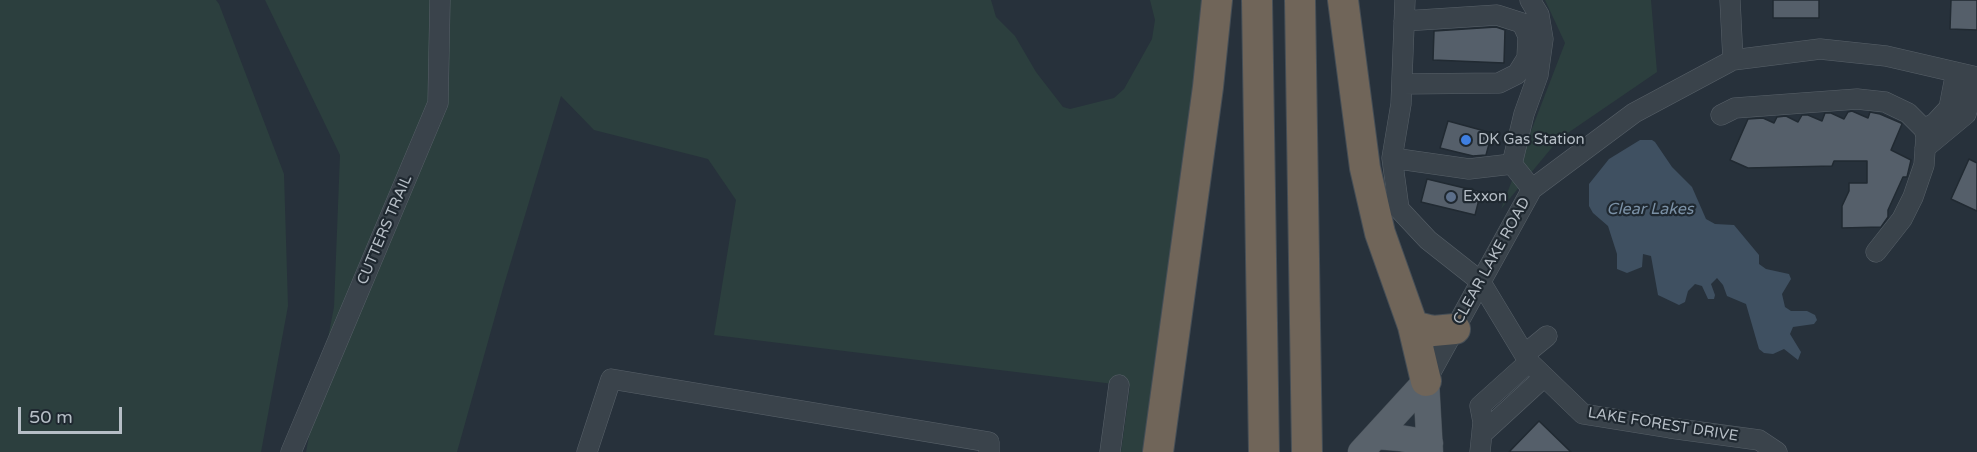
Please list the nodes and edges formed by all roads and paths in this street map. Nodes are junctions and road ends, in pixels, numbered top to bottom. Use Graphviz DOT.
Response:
graph roads {
  1 [pos="440,0"];
  2 [pos="1217,0"];
  3 [pos="1257,0"];
  4 [pos="1300,0"];
  5 [pos="1344,0"];
  6 [pos="1405,0"];
  7 [pos="1530,0"];
  8 [pos="1730,0"];
  9 [pos="1404,21"];
  10 [pos="1733,60"];
  11 [pos="1956,72"];
  12 [pos="1976,77"];
  13 [pos="1402,84"];
  14 [pos="1721,115"];
  15 [pos="1925,138"];
  16 [pos="1392,158"];
  17 [pos="1512,164"];
  18 [pos="1532,189"];
  19 [pos="1876,252"];
  20 [pos="1480,281"];
  21 [pos="1413,326"];
  22 [pos="1455,329"];
  23 [pos="1547,336"];
  24 [pos="1527,358"];
  25 [pos="1544,377"];
  26 [pos="1426,381"];
  27 [pos="1119,385"];
  28 [pos="1481,442"];
  29 [pos="1368,444"];
  30 [pos="1430,447"];
  31 [pos="291,452"];
  32 [pos="586,452"];
  33 [pos="988,452"];
  34 [pos="1110,452"];
  35 [pos="1158,452"];
  36 [pos="1264,452"];
  37 [pos="1307,452"];
  38 [pos="1778,452"];
  1 -- 31 [label="street, CUTTERS TRAIL"];
  2 -- 35 [label="highway"];
  3 -- 36 [label="highway"];
  4 -- 37 [label="highway"];
  5 -- 21 [label="highway"];
  6 -- 9 [label="street"];
  7 -- 17 [label="street"];
  8 -- 10 [label="street"];
  9 -- 13 [label="street"];
  9 -- 13 [label="street"];
  10 -- 11 [label="street, CLEAR LAKE ROAD"];
  10 -- 18 [label="street, CLEAR LAKE ROAD"];
  11 -- 12 [label="street, CLEAR LAKE ROAD"];
  11 -- 15 [label="street"];
  12 -- 15 [label="street"];
  13 -- 16 [label="street"];
  14 -- 15 [label="street"];
  15 -- 19 [label="street"];
  16 -- 17 [label="street"];
  16 -- 20 [label="street"];
  17 -- 18 [label="street"];
  18 -- 20 [label="street, CLEAR LAKE ROAD"];
  20 -- 22 [label="street, CLEAR LAKE ROAD"];
  20 -- 24 [label="street, LAKE FOREST DRIVE"];
  21 -- 22 [label="highway"];
  21 -- 26 [label="highway"];
  22 -- 26 [label="street, CLEAR LAKE ROAD"];
  23 -- 24 [label="street"];
  24 -- 25 [label="street, LAKE FOREST DRIVE"];
  24 -- 28 [label="street"];
  25 -- 28 [label="street"];
  25 -- 38 [label="street, LAKE FOREST DRIVE"];
  26 -- 29 [label="main road"];
  26 -- 30 [label="main road"];
  27 -- 34 [label="street"];
  29 -- 30 [label="main road"];
  32 -- 33 [label="street"];
}
